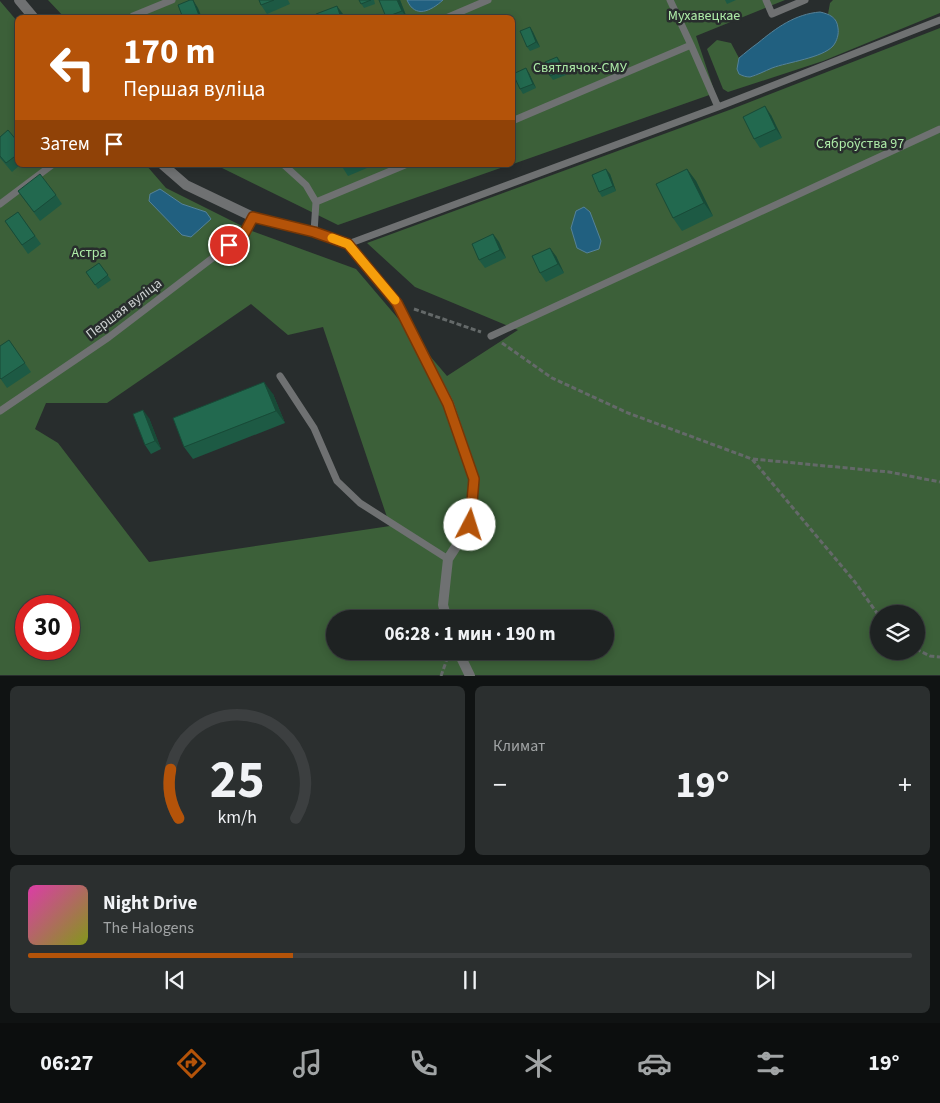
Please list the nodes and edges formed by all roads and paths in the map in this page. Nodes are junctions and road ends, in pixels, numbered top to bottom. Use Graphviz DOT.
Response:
graph roads {
  1 [pos="19,0"];
  2 [pos="172,0"];
  3 [pos="488,0"];
  4 [pos="670,0"];
  5 [pos="766,0"];
  6 [pos="805,0"];
  7 [pos="32,15"];
  8 [pos="135,15"];
  9 [pos="453,15"];
  10 [pos="940,20"];
  11 [pos="691,44"];
  12 [pos="718,107"];
  13 [pos="515,120"];
  14 [pos="940,129"];
  15 [pos="49,167"];
  16 [pos="165,167"];
  17 [pos="286,167"];
  18 [pos="400,167"];
  19 [pos="316,202"];
  20 [pos="0,204"];
  21 [pos="253,217"];
  22 [pos="314,232"];
  23 [pos="348,244"];
  24 [pos="397,303"];
  25 [pos="491,336"];
  26 [pos="280,376"];
  27 [pos="0,411"];
  28 [pos="752,458"];
  29 [pos="940,482"];
  30 [pos="448,559"];
  31 [pos="871,605"];
  32 [pos="444,610"];
  33 [pos="925,654"];
  34 [pos="940,657"];
  35 [pos="446,660"];
  36 [pos="462,660"];
  37 [pos="440,676"];
  38 [pos="470,676"];
  1 -- 7 [label="street"];
  2 -- 8 [label="lane"];
  3 -- 9 [label="lane"];
  4 -- 11 [label="lane"];
  5 -- 6 [label="lane"];
  10 -- 12 [label="lane"];
  11 -- 12 [label="lane"];
  11 -- 13 [label="lane"];
  12 -- 23 [label="lane"];
  14 -- 25 [label="lane"];
  15 -- 20 [label="lane"];
  16 -- 21 [label="street"];
  17 -- 19 [label="lane"];
  18 -- 19 [label="lane"];
  19 -- 22 [label="lane"];
  21 -- 22 [label="street"];
  21 -- 27 [label="lane, Першая вуліца"];
  22 -- 23 [label="street"];
  23 -- 24 [label="street"];
  24 -- 25 [label="path"];
  24 -- 30 [label="street"];
  25 -- 28 [label="path"];
  26 -- 30 [label="lane"];
  28 -- 29 [label="path"];
  28 -- 31 [label="path"];
  30 -- 32 [label="street"];
  33 -- 34 [label="path"];
  35 -- 37 [label="path"];
  36 -- 38 [label="street"];
}
